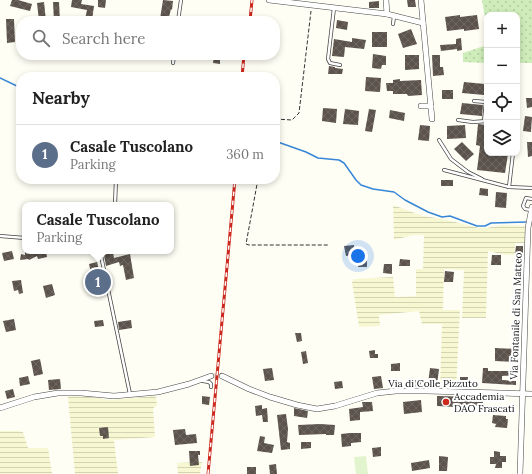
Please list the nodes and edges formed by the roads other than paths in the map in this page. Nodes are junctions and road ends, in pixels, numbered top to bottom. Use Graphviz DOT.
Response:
graph roads {
  1 [pos="180,0"];
  2 [pos="269,0"];
  3 [pos="386,0"];
  4 [pos="421,0"];
  5 [pos="305,2"];
  6 [pos="334,8"];
  7 [pos="387,14"];
  8 [pos="178,16"];
  9 [pos="394,16"];
  10 [pos="423,23"];
  11 [pos="393,24"];
  12 [pos="173,60"];
  13 [pos="173,63"];
  14 [pos="340,65"];
  15 [pos="474,101"];
  16 [pos="421,106"];
  17 [pos="431,106"];
  18 [pos="432,119"];
  19 [pos="458,120"];
  20 [pos="486,120"];
  21 [pos="484,121"];
  22 [pos="438,140"];
  23 [pos="513,156"];
  24 [pos="444,170"];
  25 [pos="486,182"];
  26 [pos="116,184"];
  27 [pos="509,187"];
  28 [pos="532,188"];
  29 [pos="532,199"];
  30 [pos="115,202"];
  31 [pos="532,209"];
  32 [pos="0,236"];
  33 [pos="22,238"];
  34 [pos="100,254"];
  35 [pos="212,376"];
  36 [pos="222,376"];
  37 [pos="198,381"];
  38 [pos="210,387"];
  39 [pos="522,394"];
  40 [pos="532,394"];
  41 [pos="130,395"];
  42 [pos="0,408"];
  43 [pos="520,474"];
  1 -- 8 [label="lane"];
  2 -- 5 [label="street"];
  3 -- 7 [label="street"];
  4 -- 10 [label="street"];
  5 -- 6 [label="street"];
  6 -- 7 [label="street"];
  6 -- 14 [label="lane"];
  7 -- 9 [label="street"];
  9 -- 10 [label="street"];
  9 -- 11 [label="lane"];
  10 -- 17 [label="street"];
  12 -- 13 [label="lane"];
  15 -- 20 [label="lane"];
  16 -- 17 [label="street"];
  17 -- 18 [label="street"];
  19 -- 21 [label="lane"];
  22 -- 25 [label="lane"];
  23 -- 27 [label="lane"];
  24 -- 25 [label="lane"];
  25 -- 27 [label="lane"];
  26 -- 30 [label="lane"];
  27 -- 28 [label="lane"];
  29 -- 31 [label="lane"];
  31 -- 39 [label="street, Via Fontanile di San Matteo"];
  32 -- 33 [label="lane"];
  34 -- 41 [label="lane"];
  35 -- 37 [label="street"];
  36 -- 39 [label="street, Via di Colle Pizzuto"];
  37 -- 38 [label="lane"];
  37 -- 41 [label="street"];
  39 -- 40 [label="street, Via di Colle Pizzuto"];
  39 -- 43 [label="street, Via Fontanile di San Matteo"];
  41 -- 42 [label="street"];
}
